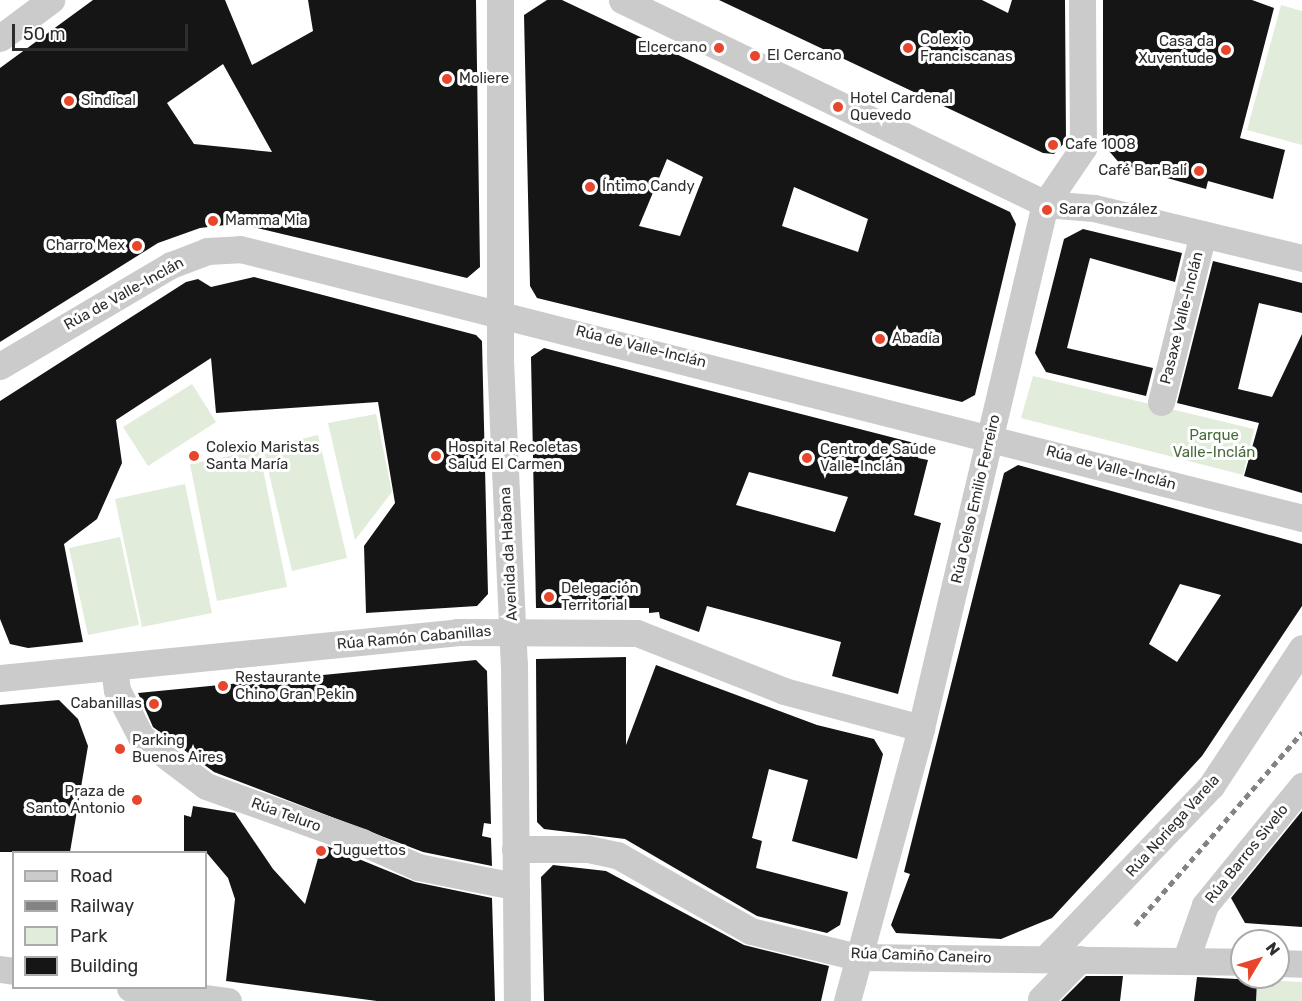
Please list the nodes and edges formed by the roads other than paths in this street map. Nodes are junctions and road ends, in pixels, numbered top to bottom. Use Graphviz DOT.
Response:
graph roads {
  1 [pos="51,0"];
  2 [pos="500,0"];
  3 [pos="622,0"];
  4 [pos="1082,0"];
  5 [pos="0,38"];
  6 [pos="1045,204"];
  7 [pos="1203,234"];
  8 [pos="1302,258"];
  9 [pos="501,312"];
  10 [pos="0,366"];
  11 [pos="1161,402"];
  12 [pos="991,436"];
  13 [pos="1302,518"];
  14 [pos="512,630"];
  15 [pos="1302,648"];
  16 [pos="114,669"];
  17 [pos="0,678"];
  18 [pos="921,728"];
  19 [pos="1302,786"];
  20 [pos="515,849"];
  21 [pos="514,886"];
  22 [pos="858,957"];
  23 [pos="1045,959"];
  24 [pos="1080,959"];
  25 [pos="1186,959"];
  26 [pos="1230,961"];
  27 [pos="144,989"];
  28 [pos="1041,999"];
  29 [pos="228,1001"];
  30 [pos="517,1001"];
  31 [pos="847,1001"];
  1 -- 5 [label="street"];
  2 -- 9 [label="street, Avenida da Habana"];
  3 -- 6 [label="street"];
  4 -- 6 [label="street, Rúa Celso Emilio Ferreiro"];
  6 -- 7 [label="street"];
  6 -- 12 [label="street, Rúa Celso Emilio Ferreiro"];
  7 -- 8 [label="street"];
  7 -- 11 [label="street, Pasaxe Valle-Inclán"];
  9 -- 10 [label="street, Rúa de Valle-Inclán"];
  9 -- 12 [label="street, Rúa de Valle-Inclán"];
  9 -- 14 [label="street, Avenida da Habana"];
  12 -- 13 [label="street, Rúa de Valle-Inclán"];
  12 -- 18 [label="street, Rúa Celso Emilio Ferreiro"];
  14 -- 16 [label="street, Rúa Ramón Cabanillas"];
  14 -- 18 [label="street, Rúa Ramón Cabanillas"];
  14 -- 20 [label="street, Avenida da Habana"];
  15 -- 23 [label="street, Rúa Noriega Varela"];
  16 -- 17 [label="street, Rúa Ramón Cabanillas"];
  16 -- 21 [label="street, Rúa Teluro"];
  18 -- 22 [label="street, Rúa Celso Emilio Ferreiro"];
  19 -- 25 [label="street, Rúa Barros Sivelo"];
  20 -- 21 [label="street, Avenida da Habana"];
  20 -- 22 [label="street, Rúa Camiño Caneiro"];
  21 -- 30 [label="street, Avenida da Habana"];
  22 -- 23 [label="street, Rúa Camiño Caneiro"];
  22 -- 31 [label="street, Rúa Celso Emilio Ferreiro"];
  23 -- 24 [label="street, Rúa Camiño Caneiro"];
  24 -- 25 [label="street, Rúa Camiño Caneiro"];
  24 -- 28 [label="street"];
  25 -- 26 [label="street, Rúa Camiño Caneiro"];
  27 -- 29 [label="street"];
}
